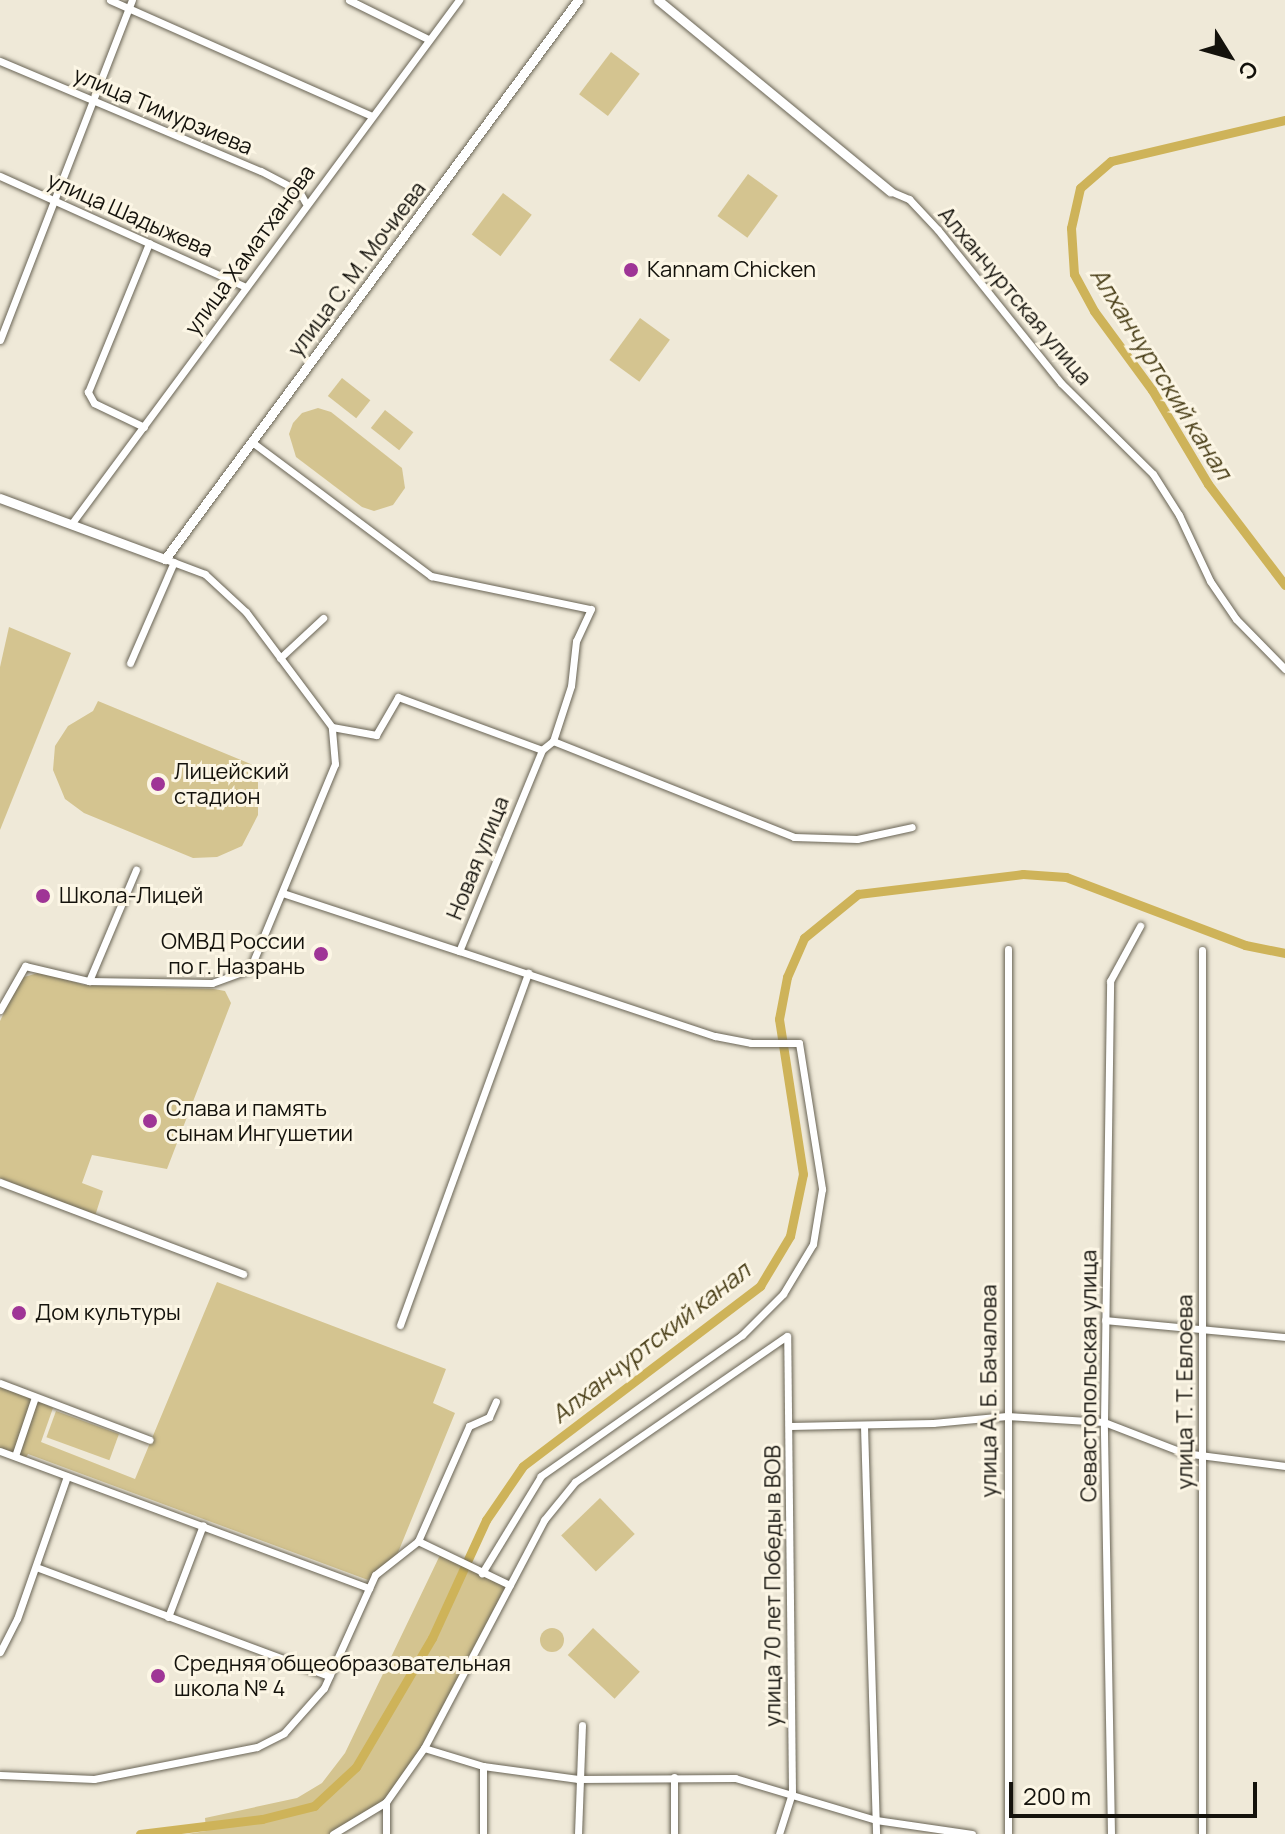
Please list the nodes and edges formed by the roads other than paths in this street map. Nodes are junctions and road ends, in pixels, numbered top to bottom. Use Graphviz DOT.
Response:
graph roads {
  1 [pos="110,0"];
  2 [pos="349,0"];
  3 [pos="459,0"];
  4 [pos="578,0"];
  5 [pos="658,0"];
  6 [pos="131,4"];
  7 [pos="428,39"];
  8 [pos="0,61"];
  9 [pos="90,101"];
  10 [pos="370,115"];
  11 [pos="0,176"];
  12 [pos="890,191"];
  13 [pos="53,200"];
  14 [pos="305,202"];
  15 [pos="149,243"];
  16 [pos="246,287"];
  17 [pos="0,340"];
  18 [pos="144,427"];
  19 [pos="252,442"];
  20 [pos="0,498"];
  21 [pos="72,523"];
  22 [pos="170,560"];
  23 [pos="323,618"];
  24 [pos="280,658"];
  25 [pos="130,663"];
  26 [pos="1285,669"];
  27 [pos="332,727"];
  28 [pos="553,741"];
  29 [pos="542,750"];
  30 [pos="912,827"];
  31 [pos="136,870"];
  32 [pos="283,893"];
  33 [pos="1140,926"];
  34 [pos="1008,949"];
  35 [pos="1202,950"];
  36 [pos="459,951"];
  37 [pos="528,973"];
  38 [pos="89,981"];
  39 [pos="0,1010"];
  40 [pos="0,1182"];
  41 [pos="243,1274"];
  42 [pos="1105,1320"];
  43 [pos="400,1325"];
  44 [pos="1202,1328"];
  45 [pos="1285,1337"];
  46 [pos="0,1383"];
  47 [pos="35,1397"];
  48 [pos="496,1401"];
  49 [pos="1007,1416"];
  50 [pos="1104,1422"];
  51 [pos="790,1426"];
  52 [pos="864,1426"];
  53 [pos="150,1440"];
  54 [pos="0,1451"];
  55 [pos="1204,1454"];
  56 [pos="15,1456"];
  57 [pos="1285,1466"];
  58 [pos="67,1476"];
  59 [pos="203,1525"];
  60 [pos="418,1541"];
  61 [pos="36,1567"];
  62 [pos="482,1573"];
  63 [pos="510,1585"];
  64 [pos="369,1588"];
  65 [pos="168,1617"];
  66 [pos="0,1652"];
  67 [pos="329,1676"];
  68 [pos="582,1725"];
  69 [pos="424,1748"];
  70 [pos="483,1766"];
  71 [pos="0,1775"];
  72 [pos="674,1777"];
  73 [pos="578,1779"];
  74 [pos="792,1793"];
  75 [pos="386,1802"];
  76 [pos="876,1820"];
  77 [pos="333,1834"];
  78 [pos="386,1834"];
  79 [pos="483,1834"];
  80 [pos="578,1834"];
  81 [pos="674,1834"];
  82 [pos="779,1834"];
  83 [pos="876,1834"];
  84 [pos="972,1834"];
  85 [pos="1008,1834"];
  86 [pos="1111,1834"];
  87 [pos="1202,1834"];
  1 -- 6 [label="street"];
  2 -- 7 [label="street"];
  3 -- 7 [label="street, улица Хаматханова"];
  4 -- 19 [label="street, улица С. М. Мочиева"];
  5 -- 12 [label="street, Алханчуртская улица"];
  6 -- 9 [label="street"];
  6 -- 10 [label="street"];
  7 -- 10 [label="street, улица Хаматханова"];
  8 -- 9 [label="street, улица Тимурзиева"];
  9 -- 13 [label="street"];
  9 -- 14 [label="street, улица Тимурзиева"];
  10 -- 14 [label="street, улица Хаматханова"];
  11 -- 13 [label="street, улица Шадыжева"];
  12 -- 26 [label="street, Алханчуртская улица"];
  13 -- 15 [label="street, улица Шадыжева"];
  13 -- 17 [label="street"];
  14 -- 16 [label="street, улица Хаматханова"];
  15 -- 16 [label="street, улица Шадыжева"];
  15 -- 18 [label="street"];
  16 -- 18 [label="street, улица Хаматханова"];
  18 -- 21 [label="street, улица Хаматханова"];
  19 -- 22 [label="street, улица С. М. Мочиева"];
  19 -- 28 [label="street"];
  20 -- 21 [label="street"];
  21 -- 22 [label="street"];
  22 -- 24 [label="street"];
  22 -- 25 [label="street"];
  23 -- 24 [label="street"];
  24 -- 27 [label="street"];
  27 -- 29 [label="street"];
  27 -- 32 [label="street"];
  28 -- 29 [label="street, Новая улица"];
  28 -- 30 [label="street"];
  29 -- 36 [label="street, Новая улица"];
  31 -- 38 [label="street"];
  32 -- 36 [label="street, Новая улица"];
  32 -- 38 [label="street"];
  33 -- 42 [label="street, Севастопольская улица"];
  34 -- 49 [label="street, улица А. Б. Бачалова"];
  35 -- 44 [label="street, улица Т. Т. Евлоева"];
  36 -- 37 [label="street"];
  37 -- 43 [label="street"];
  37 -- 62 [label="street"];
  38 -- 39 [label="street"];
  40 -- 41 [label="street"];
  42 -- 44 [label="street"];
  42 -- 50 [label="street, Севастопольская улица"];
  44 -- 45 [label="street"];
  44 -- 55 [label="street, улица Т. Т. Евлоева"];
  46 -- 47 [label="street"];
  47 -- 53 [label="street"];
  47 -- 56 [label="street"];
  48 -- 60 [label="street"];
  49 -- 50 [label="street"];
  49 -- 52 [label="street"];
  49 -- 85 [label="street, улица А. Б. Бачалова"];
  50 -- 55 [label="street"];
  50 -- 86 [label="street, Севастопольская улица"];
  51 -- 52 [label="street"];
  51 -- 63 [label="street, улица 70 лет Победы в ВОВ"];
  51 -- 74 [label="street, улица 70 лет Победы в ВОВ"];
  52 -- 76 [label="street"];
  54 -- 56 [label="street"];
  55 -- 57 [label="street"];
  55 -- 87 [label="street, улица Т. Т. Евлоева"];
  56 -- 58 [label="street"];
  58 -- 59 [label="street"];
  58 -- 61 [label="street"];
  59 -- 64 [label="street"];
  59 -- 65 [label="street"];
  60 -- 62 [label="street"];
  60 -- 64 [label="street"];
  61 -- 65 [label="street"];
  61 -- 66 [label="street"];
  62 -- 63 [label="street"];
  63 -- 69 [label="street"];
  64 -- 67 [label="street"];
  65 -- 67 [label="street"];
  67 -- 71 [label="street"];
  68 -- 73 [label="street"];
  69 -- 70 [label="street"];
  69 -- 75 [label="street"];
  70 -- 73 [label="street"];
  70 -- 79 [label="street"];
  72 -- 73 [label="street"];
  72 -- 74 [label="street"];
  72 -- 81 [label="street"];
  73 -- 80 [label="street"];
  74 -- 76 [label="street"];
  74 -- 82 [label="street, улица 70 лет Победы в ВОВ"];
  75 -- 77 [label="street"];
  75 -- 78 [label="street"];
  76 -- 83 [label="street"];
  76 -- 84 [label="street"];
}
